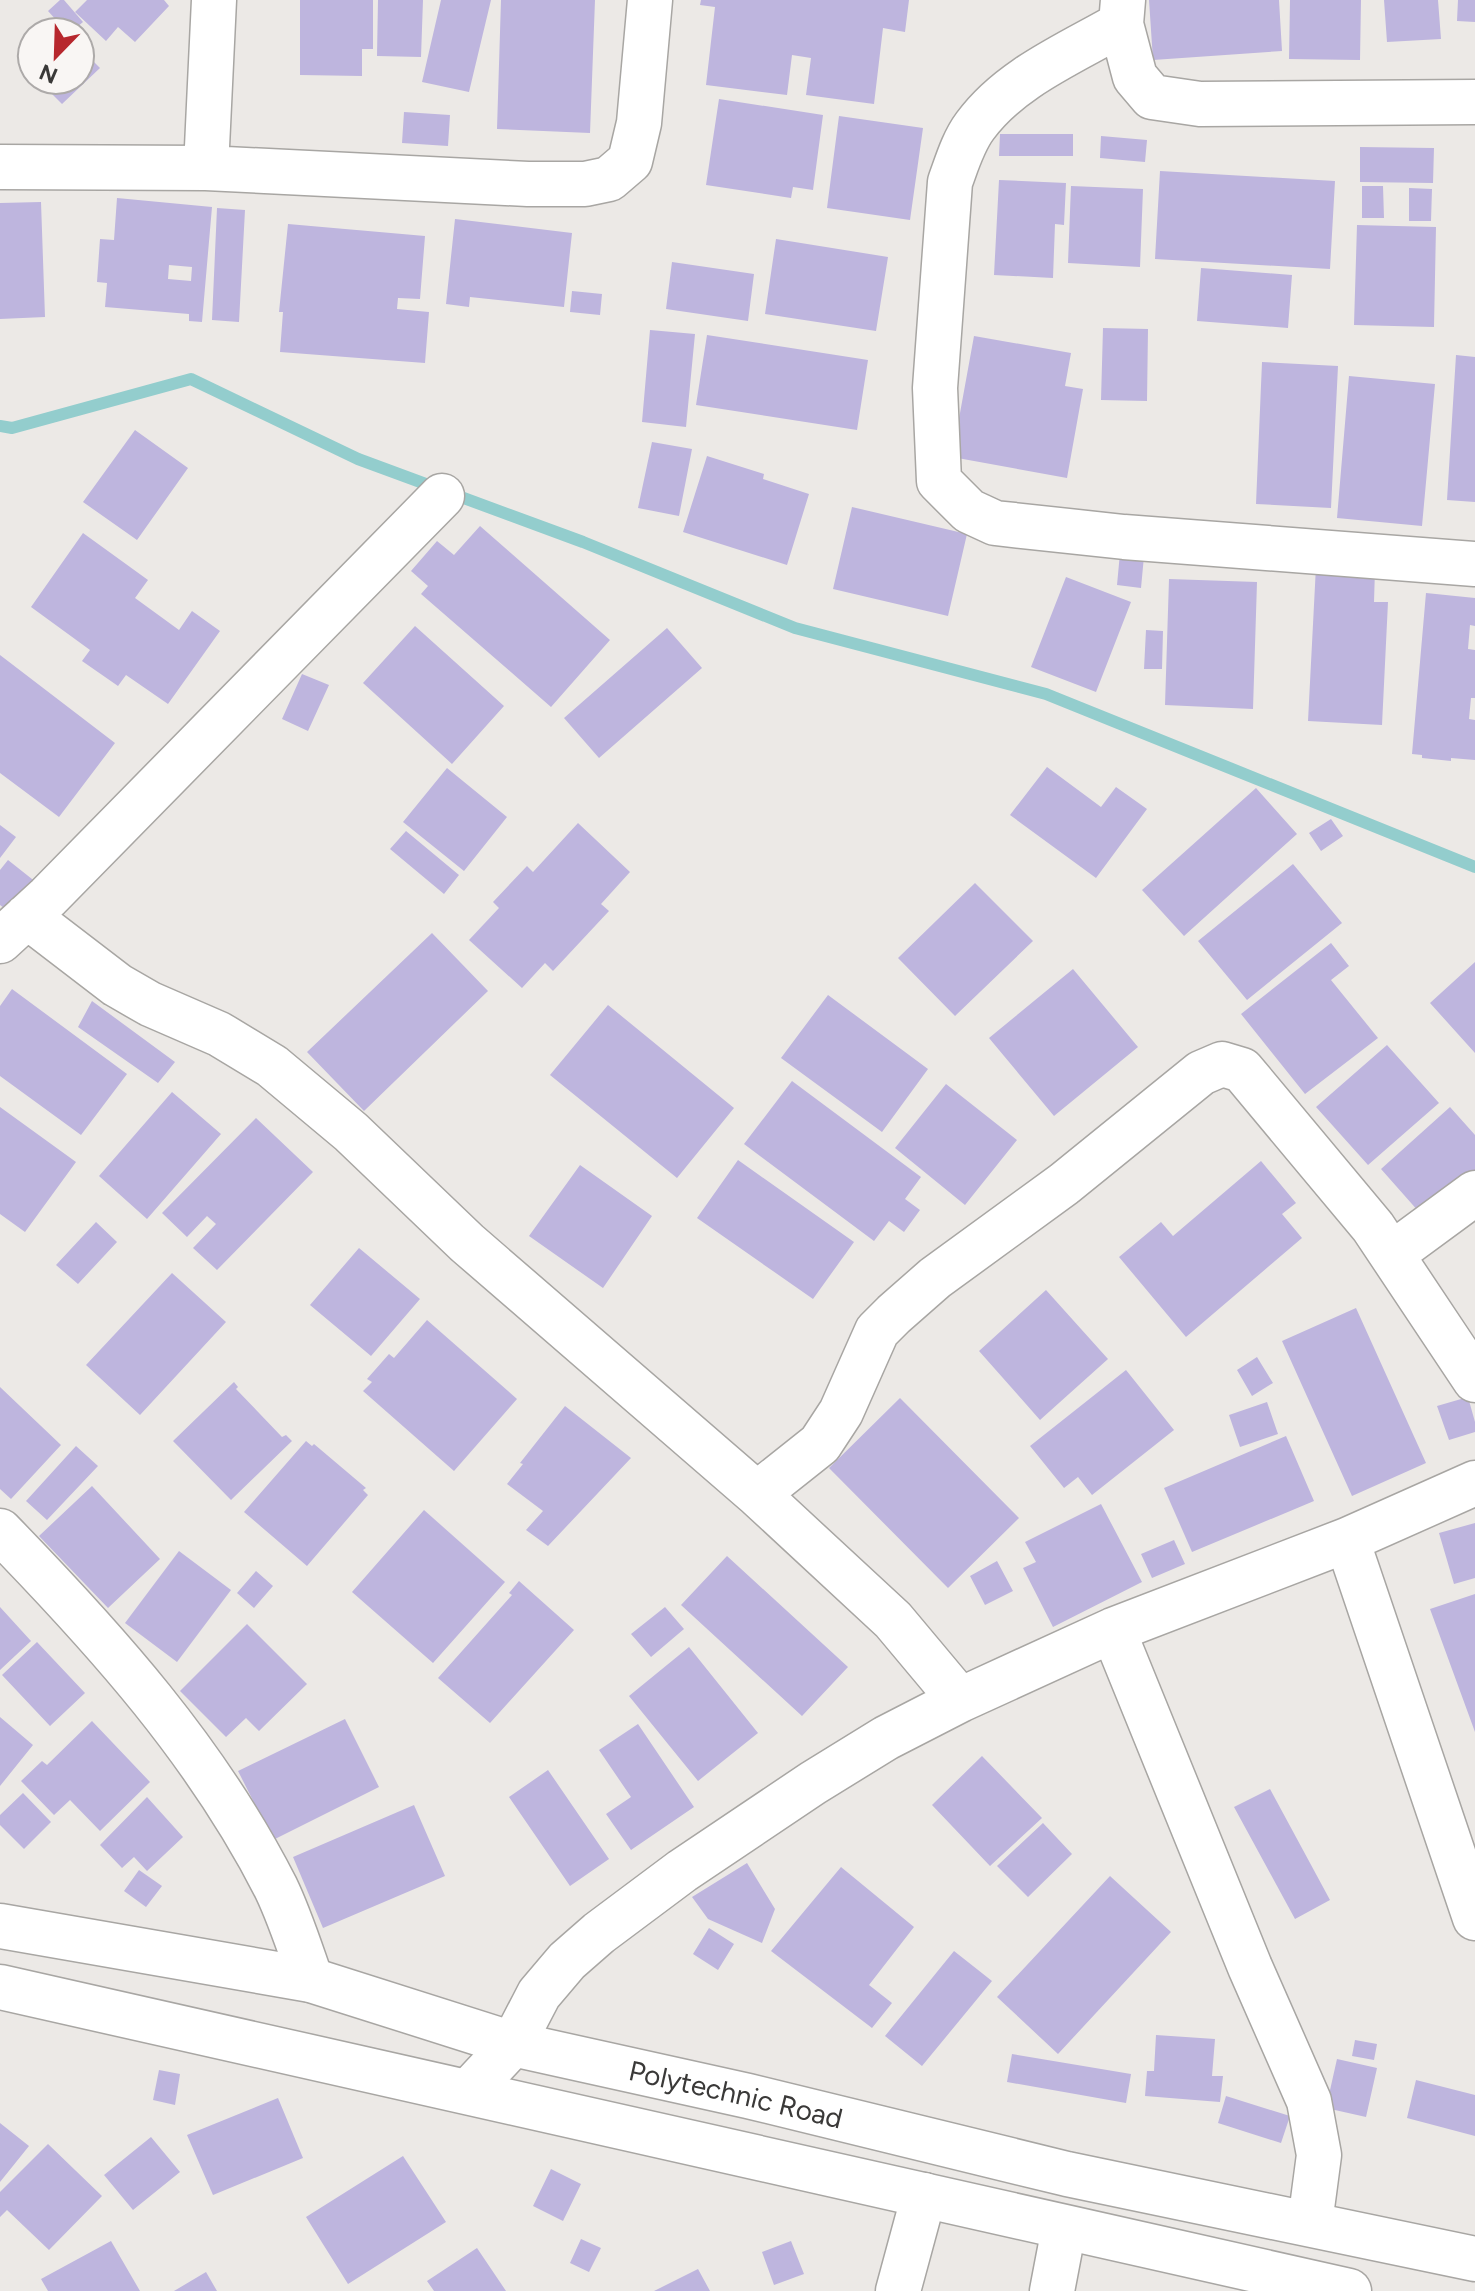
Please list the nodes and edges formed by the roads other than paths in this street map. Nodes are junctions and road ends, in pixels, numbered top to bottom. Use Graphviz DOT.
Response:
graph roads {
  1 [pos="214,0"];
  2 [pos="650,0"];
  3 [pos="1122,12"];
  4 [pos="1475,102"];
  5 [pos="0,167"];
  6 [pos="206,168"];
  7 [pos="442,496"];
  8 [pos="1475,564"];
  9 [pos="14,929"];
  10 [pos="1475,1193"];
  11 [pos="1392,1254"];
  12 [pos="1475,1380"];
  13 [pos="1475,1483"];
  14 [pos="757,1494"];
  15 [pos="0,1531"];
  16 [pos="1347,1540"];
  17 [pos="1113,1630"];
  18 [pos="960,1700"];
  19 [pos="1460,1824"];
  20 [pos="1475,1918"];
  21 [pos="0,1926"];
  22 [pos="311,1980"];
  23 [pos="0,1987"];
  24 [pos="513,2044"];
  25 [pos="469,2091"];
  26 [pos="924,2195"];
  27 [pos="1310,2223"];
  28 [pos="1064,2228"];
  29 [pos="1475,2259"];
  30 [pos="1344,2290"];
  31 [pos="898,2291"];
  32 [pos="1052,2291"];
  1 -- 6 [label="street"];
  2 -- 6 [label="street"];
  3 -- 4 [label="street"];
  3 -- 8 [label="street"];
  5 -- 6 [label="street"];
  7 -- 9 [label="street"];
  9 -- 14 [label="street"];
  10 -- 11 [label="street"];
  11 -- 12 [label="street"];
  11 -- 14 [label="street"];
  13 -- 16 [label="street"];
  14 -- 18 [label="street"];
  15 -- 22 [label="street"];
  16 -- 17 [label="street"];
  16 -- 19 [label="street"];
  17 -- 18 [label="street"];
  17 -- 27 [label="street"];
  18 -- 24 [label="street"];
  19 -- 20 [label="street"];
  21 -- 22 [label="street, Polytechnic Road"];
  22 -- 24 [label="street, Polytechnic Road"];
  23 -- 25 [label="street, Polytechnic Road"];
  24 -- 25 [label="street"];
  24 -- 27 [label="street, Polytechnic Road"];
  25 -- 26 [label="street, Polytechnic Road"];
  26 -- 28 [label="street, Polytechnic Road"];
  26 -- 31 [label="street"];
  27 -- 29 [label="street, Polytechnic Road"];
  28 -- 30 [label="street, Polytechnic Road"];
  28 -- 32 [label="street"];
}
